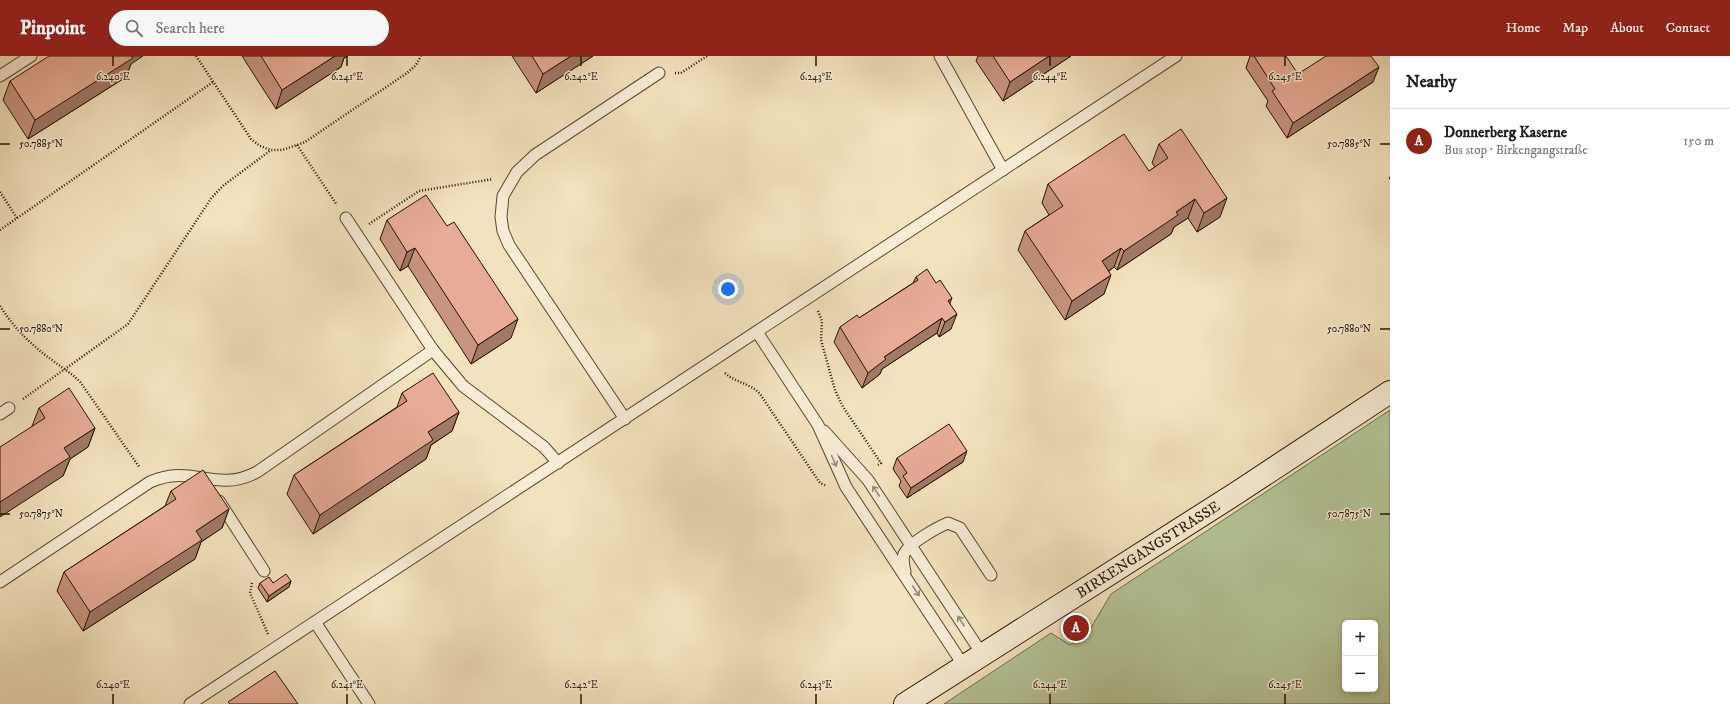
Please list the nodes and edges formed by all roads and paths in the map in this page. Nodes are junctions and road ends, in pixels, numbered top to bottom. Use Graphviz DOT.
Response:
graph roads {
  1 [pos="31,56"];
  2 [pos="196,56"];
  3 [pos="421,56"];
  4 [pos="707,56"];
  5 [pos="940,56"];
  6 [pos="1176,56"];
  7 [pos="658,73"];
  8 [pos="0,76"];
  9 [pos="213,82"];
  10 [pos="297,145"];
  11 [pos="271,150"];
  12 [pos="1003,170"];
  13 [pos="515,176"];
  14 [pos="0,192"];
  15 [pos="17,218"];
  16 [pos="346,218"];
  17 [pos="0,230"];
  18 [pos="356,234"];
  19 [pos="0,306"];
  20 [pos="757,332"];
  21 [pos="433,350"];
  22 [pos="66,369"];
  23 [pos="1390,392"];
  24 [pos="4,411"];
  25 [pos="626,419"];
  26 [pos="818,425"];
  27 [pos="558,463"];
  28 [pos="205,478"];
  29 [pos="150,482"];
  30 [pos="912,545"];
  31 [pos="258,561"];
  32 [pos="264,571"];
  33 [pos="905,575"];
  34 [pos="991,575"];
  35 [pos="0,582"];
  36 [pos="315,622"];
  37 [pos="275,648"];
  38 [pos="982,654"];
  39 [pos="964,666"];
  40 [pos="190,704"];
  41 [pos="369,704"];
  42 [pos="905,704"];
  1 -- 8 [label="lane"];
  2 -- 9 [label="path"];
  3 -- 10 [label="path"];
  4 -- 7 [label="path"];
  5 -- 12 [label="lane"];
  6 -- 12 [label="lane"];
  7 -- 13 [label="lane"];
  9 -- 11 [label="path"];
  9 -- 15 [label="path"];
  10 -- 11 [label="path"];
  10 -- 16 [label="path"];
  11 -- 22 [label="path"];
  12 -- 20 [label="lane"];
  13 -- 18 [label="path"];
  13 -- 25 [label="lane"];
  14 -- 15 [label="path"];
  15 -- 17 [label="path"];
  16 -- 18 [label="lane"];
  18 -- 21 [label="lane"];
  19 -- 22 [label="path"];
  20 -- 25 [label="lane"];
  20 -- 26 [label="lane"];
  21 -- 27 [label="lane"];
  21 -- 28 [label="lane"];
  22 -- 24 [label="path"];
  22 -- 29 [label="path"];
  23 -- 38 [label="street, BIRKENGANGSTRASSE"];
  25 -- 27 [label="lane"];
  30 -- 26 [label="lane, one-way"];
  26 -- 33 [label="lane, one-way"];
  27 -- 36 [label="lane"];
  28 -- 29 [label="lane"];
  28 -- 31 [label="lane"];
  29 -- 35 [label="lane"];
  30 -- 33 [label="lane"];
  30 -- 34 [label="lane"];
  38 -- 30 [label="lane, one-way"];
  31 -- 32 [label="lane"];
  31 -- 37 [label="path"];
  33 -- 39 [label="lane, one-way"];
  36 -- 37 [label="lane"];
  36 -- 41 [label="lane"];
  37 -- 40 [label="lane"];
  38 -- 39 [label="street, BIRKENGANGSTRASSE"];
  39 -- 42 [label="street, BIRKENGANGSTRASSE"];
}
